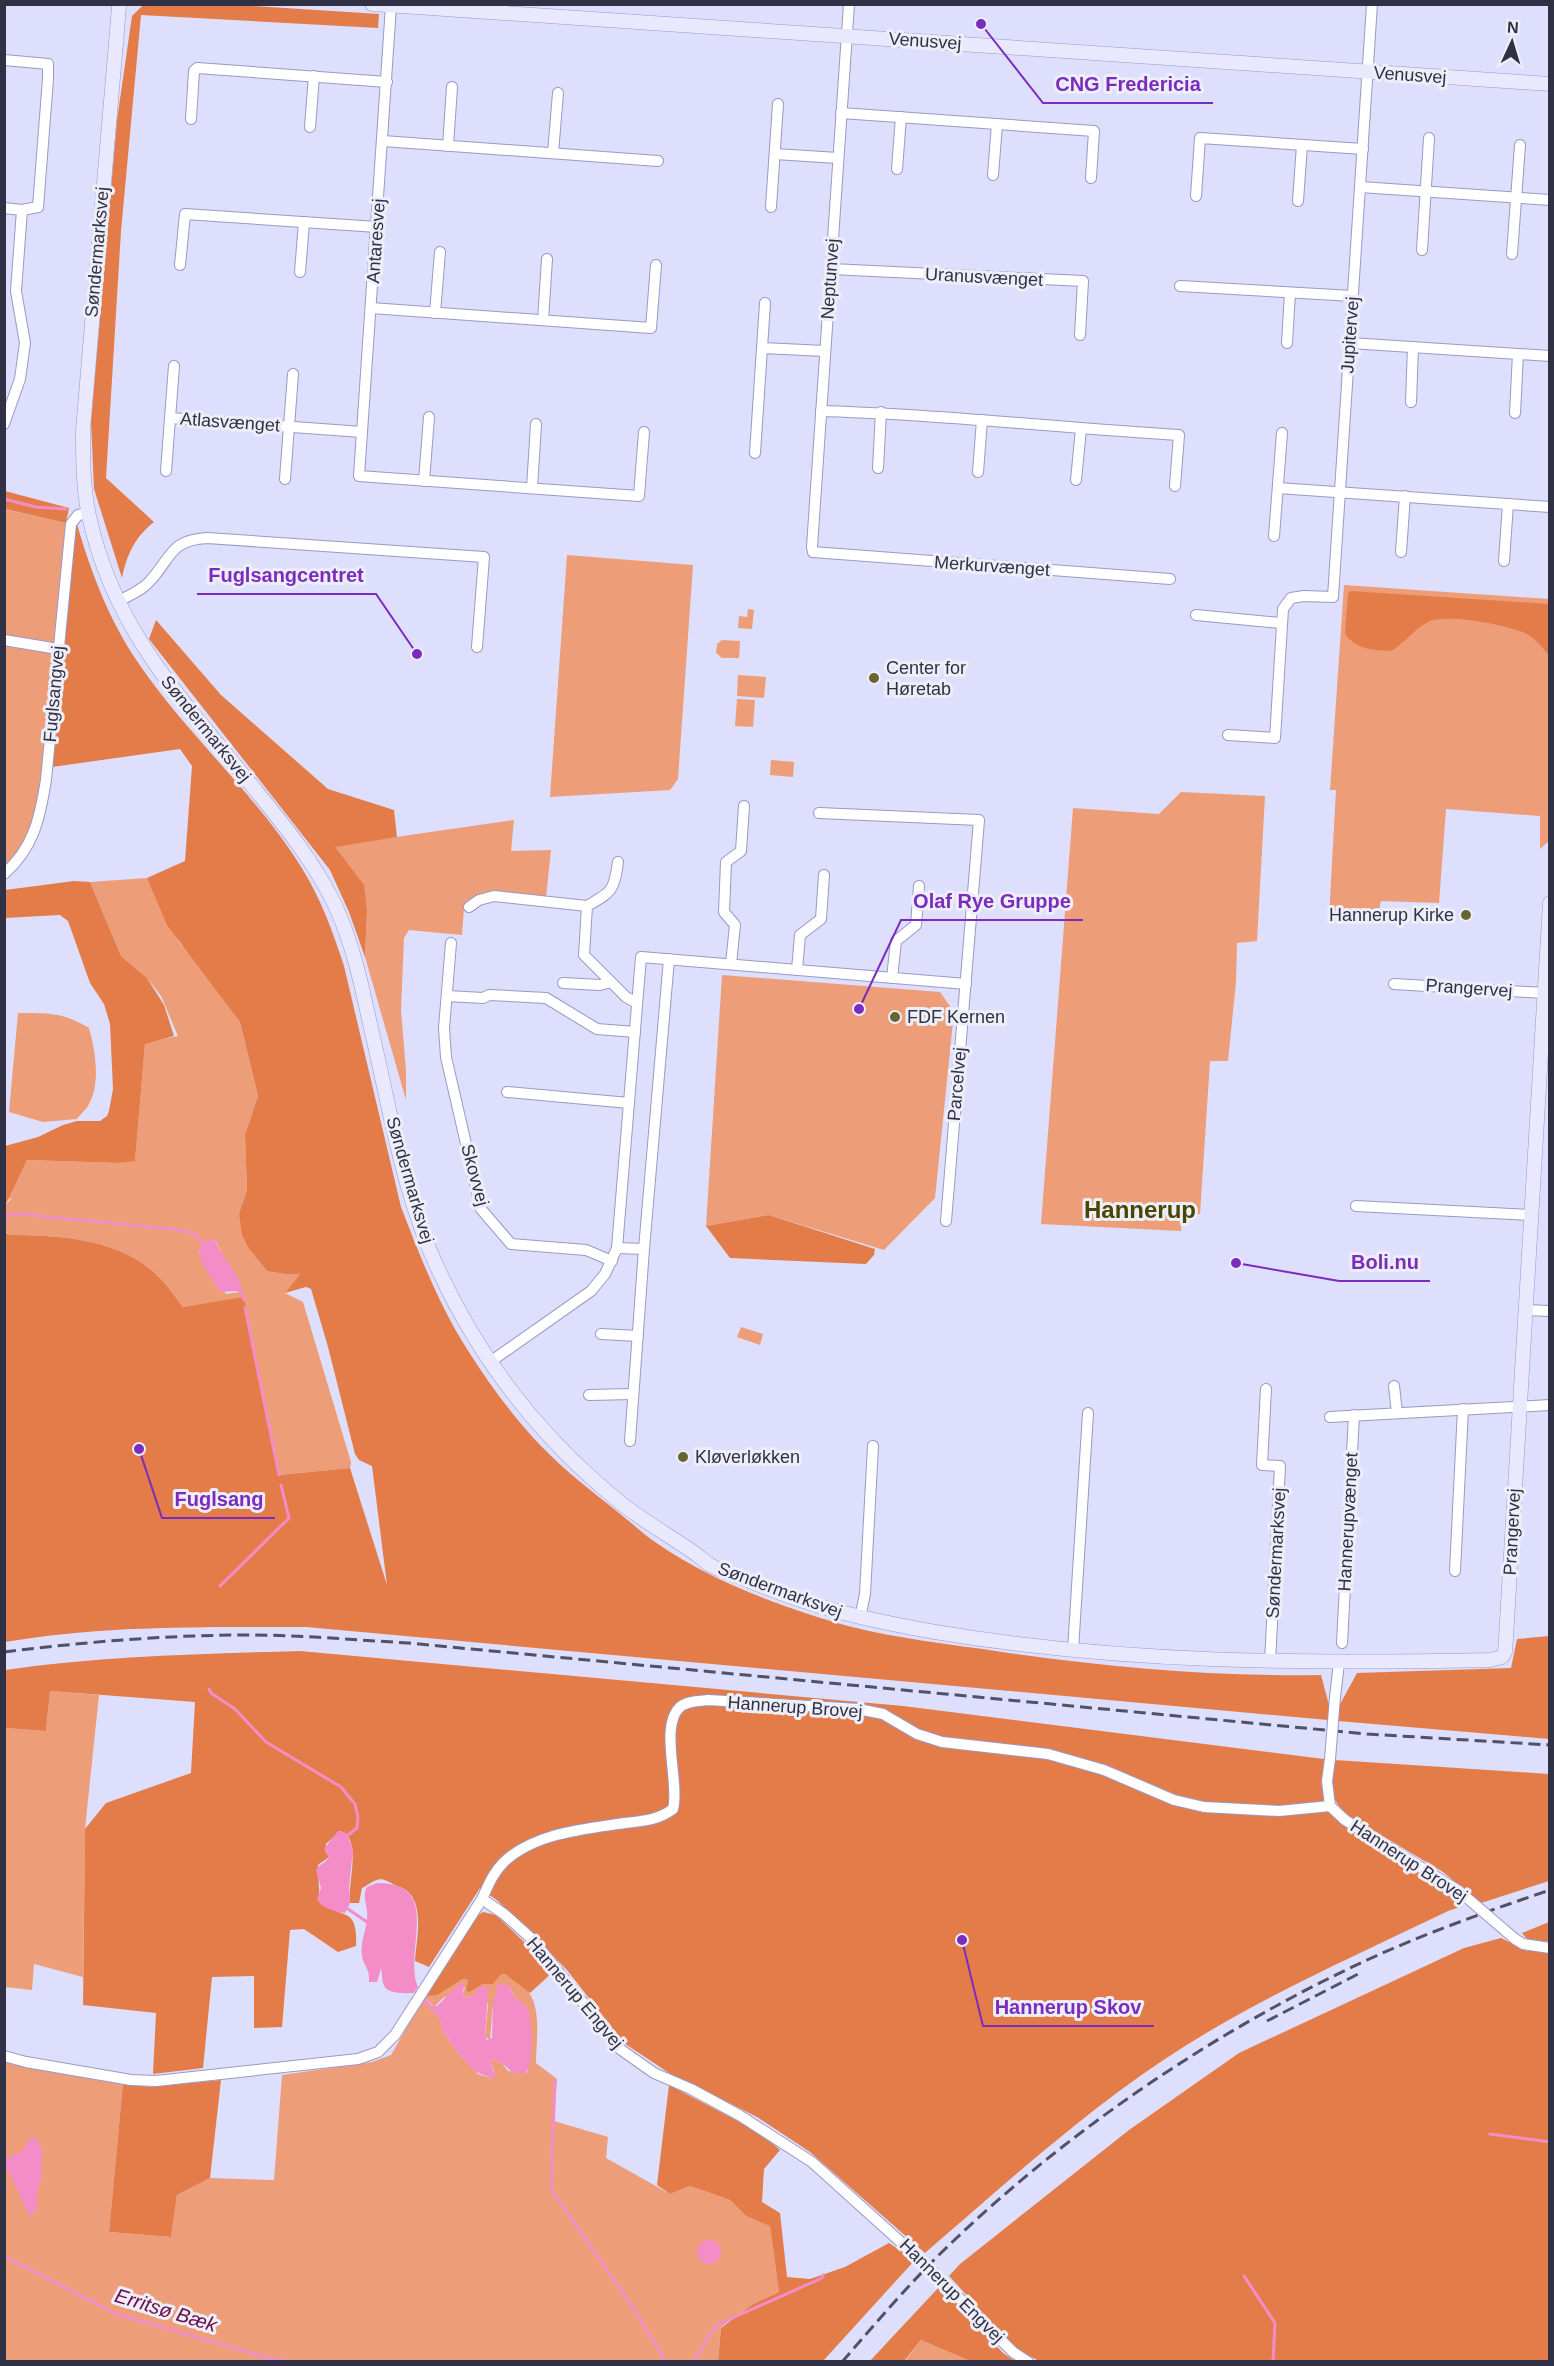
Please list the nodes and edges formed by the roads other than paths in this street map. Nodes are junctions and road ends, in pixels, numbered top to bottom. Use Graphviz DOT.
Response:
graph roads {
  1 [pos="372,4"];
  2 [pos="849,4"];
  3 [pos="1372,4"];
  4 [pos="120,5"];
  5 [pos="391,6"];
  6 [pos="847,36"];
  7 [pos="4,60"];
  8 [pos="1368,72"];
  9 [pos="314,76"];
  10 [pos="387,81"];
  11 [pos="1550,84"];
  12 [pos="452,87"];
  13 [pos="558,93"];
  14 [pos="778,104"];
  15 [pos="841,113"];
  16 [pos="901,117"];
  17 [pos="191,119"];
  18 [pos="996,124"];
  19 [pos="310,128"];
  20 [pos="1429,138"];
  21 [pos="383,141"];
  22 [pos="1302,145"];
  23 [pos="1520,145"];
  24 [pos="448,146"];
  25 [pos="1363,149"];
  26 [pos="554,153"];
  27 [pos="774,154"];
  28 [pos="838,158"];
  29 [pos="658,161"];
  30 [pos="897,169"];
  31 [pos="993,175"];
  32 [pos="1091,178"];
  33 [pos="1360,187"];
  34 [pos="1426,191"];
  35 [pos="1196,196"];
  36 [pos="1516,198"];
  37 [pos="1550,200"];
  38 [pos="1298,201"];
  39 [pos="771,207"];
  40 [pos="4,208"];
  41 [pos="22,210"];
  42 [pos="304,222"];
  43 [pos="376,227"];
  44 [pos="1422,250"];
  45 [pos="440,252"];
  46 [pos="1512,254"];
  47 [pos="547,259"];
  48 [pos="180,265"];
  49 [pos="656,265"];
  50 [pos="831,269"];
  51 [pos="300,272"];
  52 [pos="1180,286"];
  53 [pos="1290,293"];
  54 [pos="1353,296"];
  55 [pos="765,303"];
  56 [pos="371,308"];
  57 [pos="435,313"];
  58 [pos="543,320"];
  59 [pos="1080,335"];
  60 [pos="1287,343"];
  61 [pos="1350,343"];
  62 [pos="1413,347"];
  63 [pos="762,348"];
  64 [pos="825,351"];
  65 [pos="1518,354"];
  66 [pos="1550,356"];
  67 [pos="174,366"];
  68 [pos="293,374"];
  69 [pos="1411,402"];
  70 [pos="821,411"];
  71 [pos="881,412"];
  72 [pos="1515,413"];
  73 [pos="429,417"];
  74 [pos="170,418"];
  75 [pos="982,420"];
  76 [pos="4,424"];
  77 [pos="536,424"];
  78 [pos="289,426"];
  79 [pos="1081,429"];
  80 [pos="362,432"];
  81 [pos="644,432"];
  82 [pos="1282,433"];
  83 [pos="755,453"];
  84 [pos="878,468"];
  85 [pos="166,471"];
  86 [pos="978,472"];
  87 [pos="285,479"];
  88 [pos="1076,480"];
  89 [pos="424,481"];
  90 [pos="1175,486"];
  91 [pos="532,488"];
  92 [pos="1278,488"];
  93 [pos="1339,492"];
  94 [pos="1404,496"];
  95 [pos="1508,504"];
  96 [pos="1550,507"];
  97 [pos="88,513"];
  98 [pos="1275,536"];
  99 [pos="813,552"];
  100 [pos="1401,552"];
  101 [pos="1504,561"];
  102 [pos="1170,579"];
  103 [pos="118,601"];
  104 [pos="1196,615"];
  105 [pos="1281,623"];
  106 [pos="4,640"];
  107 [pos="477,648"];
  108 [pos="58,649"];
  109 [pos="1228,735"];
  110 [pos="744,806"];
  111 [pos="819,813"];
  112 [pos="618,862"];
  113 [pos="4,874"];
  114 [pos="824,875"];
  115 [pos="919,886"];
  116 [pos="1550,903"];
  117 [pos="587,906"];
  118 [pos="469,907"];
  119 [pos="451,943"];
  120 [pos="669,959"];
  121 [pos="731,964"];
  122 [pos="797,970"];
  123 [pos="892,978"];
  124 [pos="611,982"];
  125 [pos="563,983"];
  126 [pos="966,984"];
  127 [pos="1394,984"];
  128 [pos="1544,993"];
  129 [pos="447,996"];
  130 [pos="637,1003"];
  131 [pos="1546,1009"];
  132 [pos="635,1032"];
  133 [pos="507,1092"];
  134 [pos="629,1103"];
  135 [pos="1356,1206"];
  136 [pos="1531,1215"];
  137 [pos="946,1221"];
  138 [pos="617,1248"];
  139 [pos="644,1249"];
  140 [pos="612,1261"];
  141 [pos="1526,1310"];
  142 [pos="1550,1311"];
  143 [pos="601,1334"];
  144 [pos="638,1336"];
  145 [pos="490,1362"];
  146 [pos="1394,1386"];
  147 [pos="1266,1389"];
  148 [pos="633,1394"];
  149 [pos="589,1395"];
  150 [pos="1550,1406"];
  151 [pos="1519,1407"];
  152 [pos="1462,1409"];
  153 [pos="1088,1413"];
  154 [pos="1397,1413"];
  155 [pos="1354,1415"];
  156 [pos="1330,1417"];
  157 [pos="630,1441"];
  158 [pos="873,1446"];
  159 [pos="1455,1571"];
  160 [pos="860,1618"];
  161 [pos="1343,1629"];
  162 [pos="1356,1630"];
  163 [pos="1342,1643"];
  164 [pos="1073,1650"];
  165 [pos="1502,1657"];
  166 [pos="1270,1662"];
  167 [pos="1339,1663"];
  168 [pos="1330,1806"];
  169 [pos="482,1899"];
  170 [pos="1550,1948"];
  171 [pos="4,2056"];
  172 [pos="1028,2361"];
  1 -- 5 [label="street, Venusvej"];
  2 -- 6 [label="street, Neptunvej"];
  3 -- 8 [label="street, Jupitervej"];
  4 -- 97 [label="street, Søndermarksvej"];
  5 -- 6 [label="street, Venusvej"];
  5 -- 10 [label="street, Antaresvej"];
  6 -- 8 [label="street, Venusvej"];
  6 -- 15 [label="street, Neptunvej"];
  7 -- 41 [label="street"];
  8 -- 11 [label="street, Venusvej"];
  8 -- 25 [label="street, Jupitervej"];
  9 -- 10 [label="street"];
  9 -- 17 [label="street"];
  9 -- 19 [label="street"];
  10 -- 21 [label="street, Antaresvej"];
  12 -- 24 [label="street"];
  13 -- 26 [label="street"];
  14 -- 27 [label="street"];
  15 -- 16 [label="street"];
  15 -- 28 [label="street, Neptunvej"];
  16 -- 18 [label="street"];
  16 -- 30 [label="street"];
  18 -- 31 [label="street"];
  18 -- 32 [label="street"];
  20 -- 34 [label="street"];
  21 -- 24 [label="street"];
  21 -- 43 [label="street, Antaresvej"];
  22 -- 25 [label="street"];
  22 -- 35 [label="street"];
  22 -- 38 [label="street"];
  23 -- 36 [label="street"];
  24 -- 26 [label="street"];
  25 -- 33 [label="street, Jupitervej"];
  26 -- 29 [label="street"];
  27 -- 28 [label="street"];
  27 -- 39 [label="street"];
  28 -- 50 [label="street, Neptunvej"];
  33 -- 34 [label="street"];
  33 -- 54 [label="street, Jupitervej"];
  34 -- 36 [label="street"];
  34 -- 44 [label="street"];
  36 -- 37 [label="street"];
  36 -- 46 [label="street"];
  40 -- 41 [label="street"];
  41 -- 76 [label="street"];
  42 -- 43 [label="street"];
  42 -- 48 [label="street"];
  42 -- 51 [label="street"];
  43 -- 56 [label="street, Antaresvej"];
  45 -- 57 [label="street"];
  47 -- 58 [label="street"];
  49 -- 58 [label="street"];
  50 -- 59 [label="street, Uranusvænget"];
  50 -- 64 [label="street, Neptunvej"];
  52 -- 53 [label="street"];
  53 -- 54 [label="street"];
  53 -- 60 [label="street"];
  54 -- 61 [label="street, Jupitervej"];
  55 -- 63 [label="street"];
  56 -- 57 [label="street"];
  56 -- 80 [label="street, Antaresvej"];
  57 -- 58 [label="street"];
  61 -- 62 [label="street"];
  61 -- 93 [label="street, Jupitervej"];
  62 -- 65 [label="street"];
  62 -- 69 [label="street"];
  63 -- 64 [label="street"];
  63 -- 83 [label="street"];
  64 -- 70 [label="street, Neptunvej"];
  65 -- 66 [label="street"];
  65 -- 72 [label="street"];
  67 -- 74 [label="street, Atlasvænget"];
  68 -- 78 [label="street, Atlasvænget"];
  70 -- 71 [label="street"];
  70 -- 99 [label="street, Neptunvej"];
  71 -- 75 [label="street"];
  71 -- 84 [label="street"];
  73 -- 89 [label="street"];
  74 -- 78 [label="street, Atlasvænget"];
  74 -- 85 [label="street, Atlasvænget"];
  75 -- 79 [label="street"];
  75 -- 86 [label="street"];
  77 -- 91 [label="street"];
  78 -- 80 [label="street, Atlasvænget"];
  78 -- 87 [label="street, Atlasvænget"];
  79 -- 88 [label="street"];
  79 -- 90 [label="street"];
  80 -- 89 [label="street, Antaresvej"];
  81 -- 91 [label="street"];
  82 -- 92 [label="street"];
  89 -- 91 [label="street"];
  92 -- 93 [label="street"];
  92 -- 98 [label="street"];
  93 -- 94 [label="street"];
  93 -- 105 [label="street, Jupitervej"];
  94 -- 95 [label="street"];
  94 -- 100 [label="street"];
  95 -- 96 [label="street"];
  95 -- 101 [label="street"];
  97 -- 103 [label="street, Søndermarksvej"];
  97 -- 108 [label="street, Fuglsangvej"];
  99 -- 102 [label="street, Merkurvænget"];
  103 -- 107 [label="street"];
  103 -- 145 [label="street, Søndermarksvej"];
  104 -- 105 [label="street"];
  105 -- 109 [label="street, Jupitervej"];
  106 -- 108 [label="street"];
  108 -- 113 [label="street, Fuglsangvej"];
  110 -- 121 [label="street"];
  111 -- 126 [label="street, Parcelvej"];
  112 -- 117 [label="street"];
  114 -- 122 [label="street"];
  115 -- 123 [label="street"];
  116 -- 128 [label="street, Prangervej"];
  117 -- 118 [label="street"];
  117 -- 124 [label="street"];
  119 -- 129 [label="street, Skovvej"];
  120 -- 121 [label="street"];
  120 -- 130 [label="street"];
  120 -- 139 [label="street"];
  121 -- 122 [label="street"];
  122 -- 123 [label="street"];
  123 -- 126 [label="street"];
  124 -- 125 [label="street"];
  124 -- 130 [label="street"];
  126 -- 137 [label="street, Parcelvej"];
  127 -- 128 [label="street, Prangervej"];
  128 -- 131 [label="street, Prangervej"];
  129 -- 132 [label="street"];
  129 -- 140 [label="street, Skovvej"];
  130 -- 132 [label="street"];
  131 -- 136 [label="street, Prangervej"];
  132 -- 134 [label="street"];
  133 -- 134 [label="street"];
  134 -- 138 [label="street"];
  135 -- 136 [label="street"];
  136 -- 141 [label="street, Prangervej"];
  138 -- 139 [label="street"];
  138 -- 140 [label="street"];
  139 -- 144 [label="street"];
  140 -- 145 [label="street"];
  141 -- 142 [label="street"];
  141 -- 151 [label="street, Prangervej"];
  143 -- 144 [label="street"];
  144 -- 148 [label="street"];
  145 -- 160 [label="street, Søndermarksvej"];
  146 -- 154 [label="street"];
  147 -- 166 [label="street, Søndermarksvej"];
  148 -- 149 [label="street"];
  148 -- 157 [label="street"];
  150 -- 151 [label="street"];
  151 -- 152 [label="street"];
  151 -- 165 [label="street, Prangervej"];
  152 -- 154 [label="street"];
  152 -- 159 [label="street"];
  153 -- 164 [label="street"];
  154 -- 155 [label="street"];
  155 -- 156 [label="street"];
  155 -- 161 [label="street, Hannerupvænget"];
  158 -- 160 [label="street, Søndermarksvej"];
  160 -- 164 [label="street, Søndermarksvej"];
  161 -- 162 [label="street"];
  161 -- 163 [label="street, Hannerupvænget"];
  164 -- 166 [label="street, Søndermarksvej"];
  165 -- 167 [label="street, Søndermarksvej"];
  166 -- 167 [label="street, Søndermarksvej"];
  167 -- 168 [label="street, bridge"];
  168 -- 169 [label="street, Hannerup Brovej"];
  168 -- 170 [label="street, Hannerup Brovej, bridge"];
  169 -- 171 [label="street"];
  169 -- 172 [label="street, Hannerup Engvej"];
}
